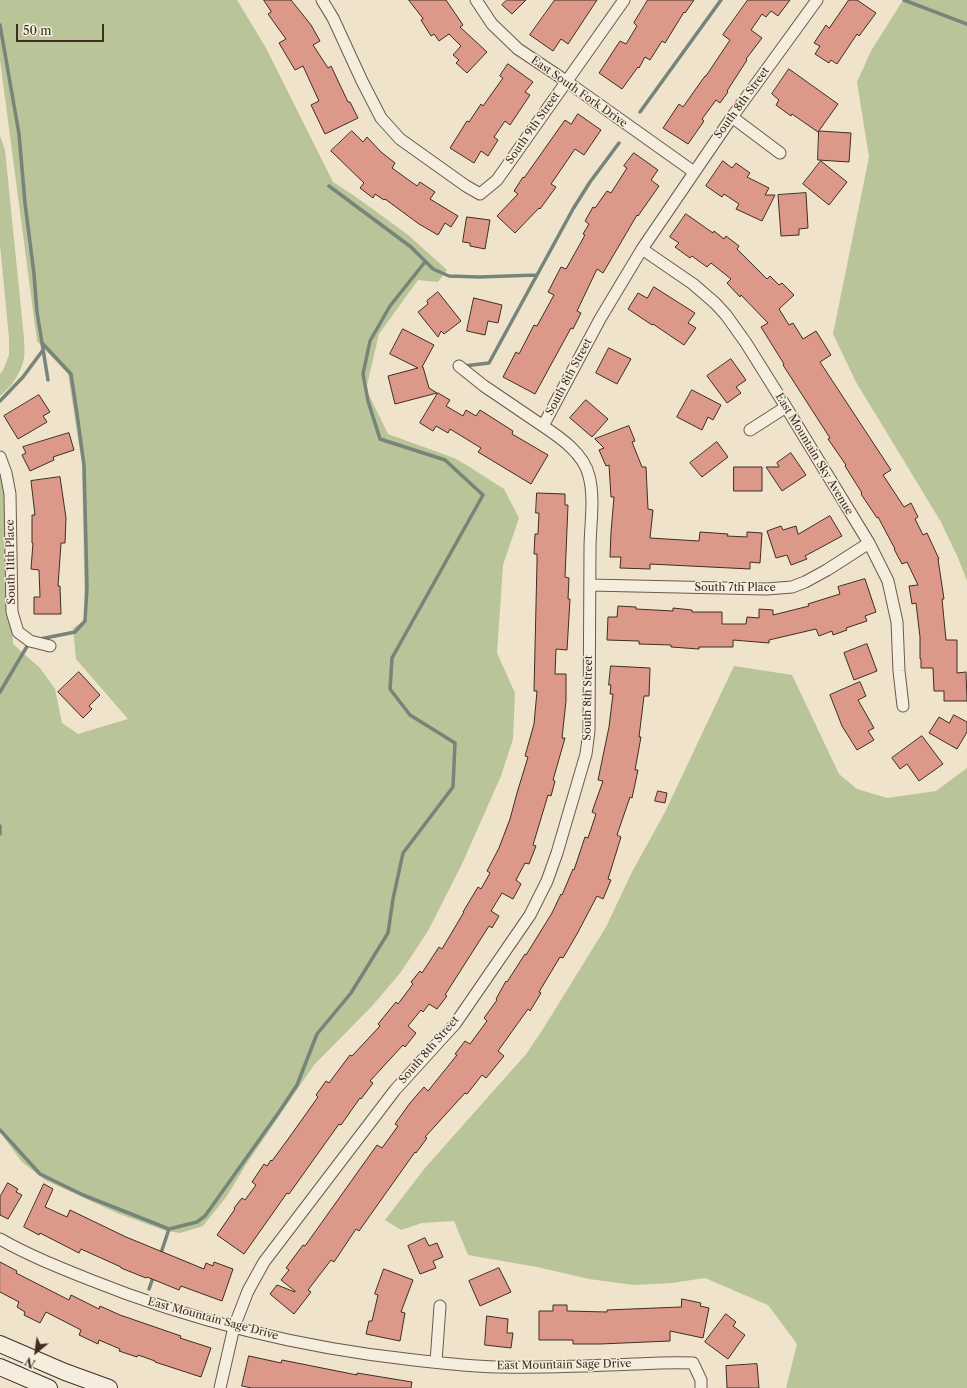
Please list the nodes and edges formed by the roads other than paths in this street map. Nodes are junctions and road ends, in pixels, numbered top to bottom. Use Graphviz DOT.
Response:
graph roads {
  1 [pos="322,0"];
  2 [pos="476,0"];
  3 [pos="624,0"];
  4 [pos="817,0"];
  5 [pos="566,81"];
  6 [pos="732,117"];
  7 [pos="780,153"];
  8 [pos="694,172"];
  9 [pos="642,249"];
  10 [pos="459,366"];
  11 [pos="786,406"];
  12 [pos="543,426"];
  13 [pos="750,430"];
  14 [pos="0,457"];
  15 [pos="869,543"];
  16 [pos="590,585"];
  17 [pos="50,646"];
  18 [pos="903,706"];
  19 [pos="0,1239"];
  20 [pos="440,1306"];
  21 [pos="234,1327"];
  22 [pos="0,1344"];
  23 [pos="436,1362"];
  24 [pos="0,1367"];
  25 [pos="49,1388"];
  26 [pos="109,1388"];
  27 [pos="220,1388"];
  28 [pos="701,1388"];
  1 -- 5 [label="street, South 9th Street"];
  2 -- 5 [label="street, East South Fork Drive"];
  3 -- 5 [label="street, South 9th Street"];
  4 -- 6 [label="street, South 8th Street"];
  5 -- 8 [label="street, East South Fork Drive"];
  6 -- 7 [label="street"];
  6 -- 8 [label="street, South 8th Street"];
  8 -- 9 [label="street, South 8th Street"];
  9 -- 11 [label="street, East Mountain Sky Avenue"];
  9 -- 12 [label="street, South 8th Street"];
  10 -- 12 [label="street"];
  11 -- 13 [label="street"];
  11 -- 15 [label="street, East Mountain Sky Avenue"];
  12 -- 16 [label="street, South 8th Street"];
  14 -- 17 [label="street, South 11th Place"];
  15 -- 16 [label="street, South 7th Place"];
  15 -- 18 [label="street, East Mountain Sky Avenue"];
  16 -- 21 [label="street, South 8th Street"];
  19 -- 21 [label="street, East Mountain Sage Drive"];
  20 -- 23 [label="street"];
  21 -- 23 [label="street, East Mountain Sage Drive"];
  21 -- 27 [label="street, South 8th Street"];
  22 -- 26 [label="street"];
  23 -- 28 [label="street, East Mountain Sage Drive"];
  24 -- 25 [label="street"];
}
